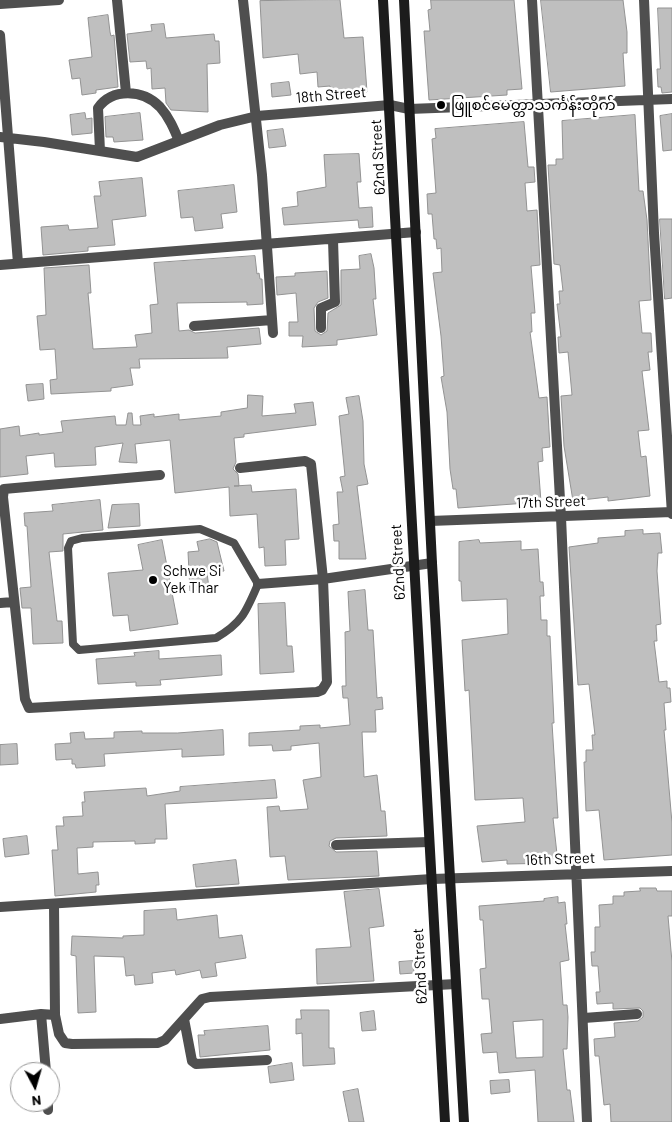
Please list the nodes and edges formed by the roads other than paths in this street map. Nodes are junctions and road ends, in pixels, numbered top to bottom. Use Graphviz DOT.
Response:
graph roads {
  1 [pos="59,0"];
  2 [pos="117,0"];
  3 [pos="243,0"];
  4 [pos="383,0"];
  5 [pos="404,0"];
  6 [pos="532,0"];
  7 [pos="644,0"];
  8 [pos="0,4"];
  9 [pos="0,36"];
  10 [pos="126,93"];
  11 [pos="672,99"];
  12 [pos="649,100"];
  13 [pos="390,105"];
  14 [pos="537,105"];
  15 [pos="410,110"];
  16 [pos="257,116"];
  17 [pos="4,137"];
  18 [pos="179,141"];
  19 [pos="100,151"];
  20 [pos="416,232"];
  21 [pos="398,235"];
  22 [pos="333,240"];
  23 [pos="267,245"];
  24 [pos="18,263"];
  25 [pos="0,265"];
  26 [pos="272,320"];
  27 [pos="194,326"];
  28 [pos="321,328"];
  29 [pos="273,333"];
  30 [pos="240,468"];
  31 [pos="160,475"];
  32 [pos="672,513"];
  33 [pos="561,517"];
  34 [pos="430,521"];
  35 [pos="432,563"];
  36 [pos="413,566"];
  37 [pos="323,579"];
  38 [pos="258,584"];
  39 [pos="13,602"];
  40 [pos="0,603"];
  41 [pos="429,842"];
  42 [pos="336,845"];
  43 [pos="672,871"];
  44 [pos="575,873"];
  45 [pos="432,878"];
  46 [pos="450,878"];
  47 [pos="54,904"];
  48 [pos="0,907"];
  49 [pos="456,984"];
  50 [pos="436,985"];
  51 [pos="41,1014"];
  52 [pos="637,1014"];
  53 [pos="55,1015"];
  54 [pos="584,1018"];
  55 [pos="0,1019"];
  56 [pos="184,1019"];
  57 [pos="267,1060"];
  58 [pos="45,1062"];
  59 [pos="444,1122"];
  60 [pos="464,1122"];
  61 [pos="587,1122"];
  1 -- 8 [label="street"];
  2 -- 10 [label="street"];
  3 -- 16 [label="street"];
  4 -- 13 [label="main road, 62nd Street"];
  5 -- 15 [label="main road"];
  6 -- 14 [label="street"];
  7 -- 12 [label="street"];
  9 -- 17 [label="street"];
  10 -- 18 [label="street"];
  10 -- 19 [label="street"];
  11 -- 12 [label="street, 18th Street"];
  12 -- 14 [label="street, 18th Street"];
  12 -- 32 [label="street"];
  13 -- 15 [label="street, 18th Street"];
  13 -- 16 [label="street, 18th Street"];
  13 -- 21 [label="main road, 62nd Street"];
  14 -- 15 [label="street, 18th Street"];
  14 -- 33 [label="street"];
  15 -- 20 [label="main road"];
  16 -- 18 [label="street, 18th Street"];
  16 -- 23 [label="street"];
  17 -- 19 [label="street, 18th Street"];
  17 -- 24 [label="street"];
  18 -- 19 [label="street, 18th Street"];
  20 -- 21 [label="street"];
  20 -- 34 [label="main road"];
  21 -- 22 [label="street"];
  21 -- 36 [label="main road, 62nd Street"];
  22 -- 23 [label="street"];
  22 -- 28 [label="street"];
  23 -- 24 [label="street"];
  23 -- 26 [label="street"];
  24 -- 25 [label="street"];
  26 -- 27 [label="street"];
  26 -- 29 [label="street"];
  30 -- 37 [label="street"];
  31 -- 39 [label="street"];
  32 -- 33 [label="street, 17th Street"];
  33 -- 34 [label="street, 17th Street"];
  33 -- 44 [label="street"];
  34 -- 35 [label="main road"];
  35 -- 36 [label="street"];
  35 -- 46 [label="main road"];
  36 -- 37 [label="street"];
  36 -- 41 [label="main road, 62nd Street"];
  37 -- 38 [label="street"];
  37 -- 39 [label="street"];
  38 -- 38 [label="lane"];
  39 -- 40 [label="street"];
  41 -- 42 [label="street"];
  41 -- 45 [label="main road, 62nd Street"];
  43 -- 44 [label="street, 16th Street"];
  44 -- 46 [label="street, 16th Street"];
  44 -- 54 [label="street"];
  45 -- 46 [label="street, 16th Street"];
  45 -- 47 [label="street, 16th Street"];
  45 -- 50 [label="main road, 62nd Street"];
  46 -- 49 [label="main road"];
  47 -- 48 [label="street, 16th Street"];
  47 -- 53 [label="street"];
  49 -- 50 [label="street"];
  49 -- 60 [label="main road"];
  50 -- 56 [label="street"];
  50 -- 59 [label="main road, 62nd Street"];
  51 -- 53 [label="street"];
  51 -- 55 [label="street"];
  51 -- 58 [label="street"];
  52 -- 54 [label="street"];
  53 -- 56 [label="street"];
  54 -- 61 [label="street"];
  56 -- 57 [label="street"];
}
